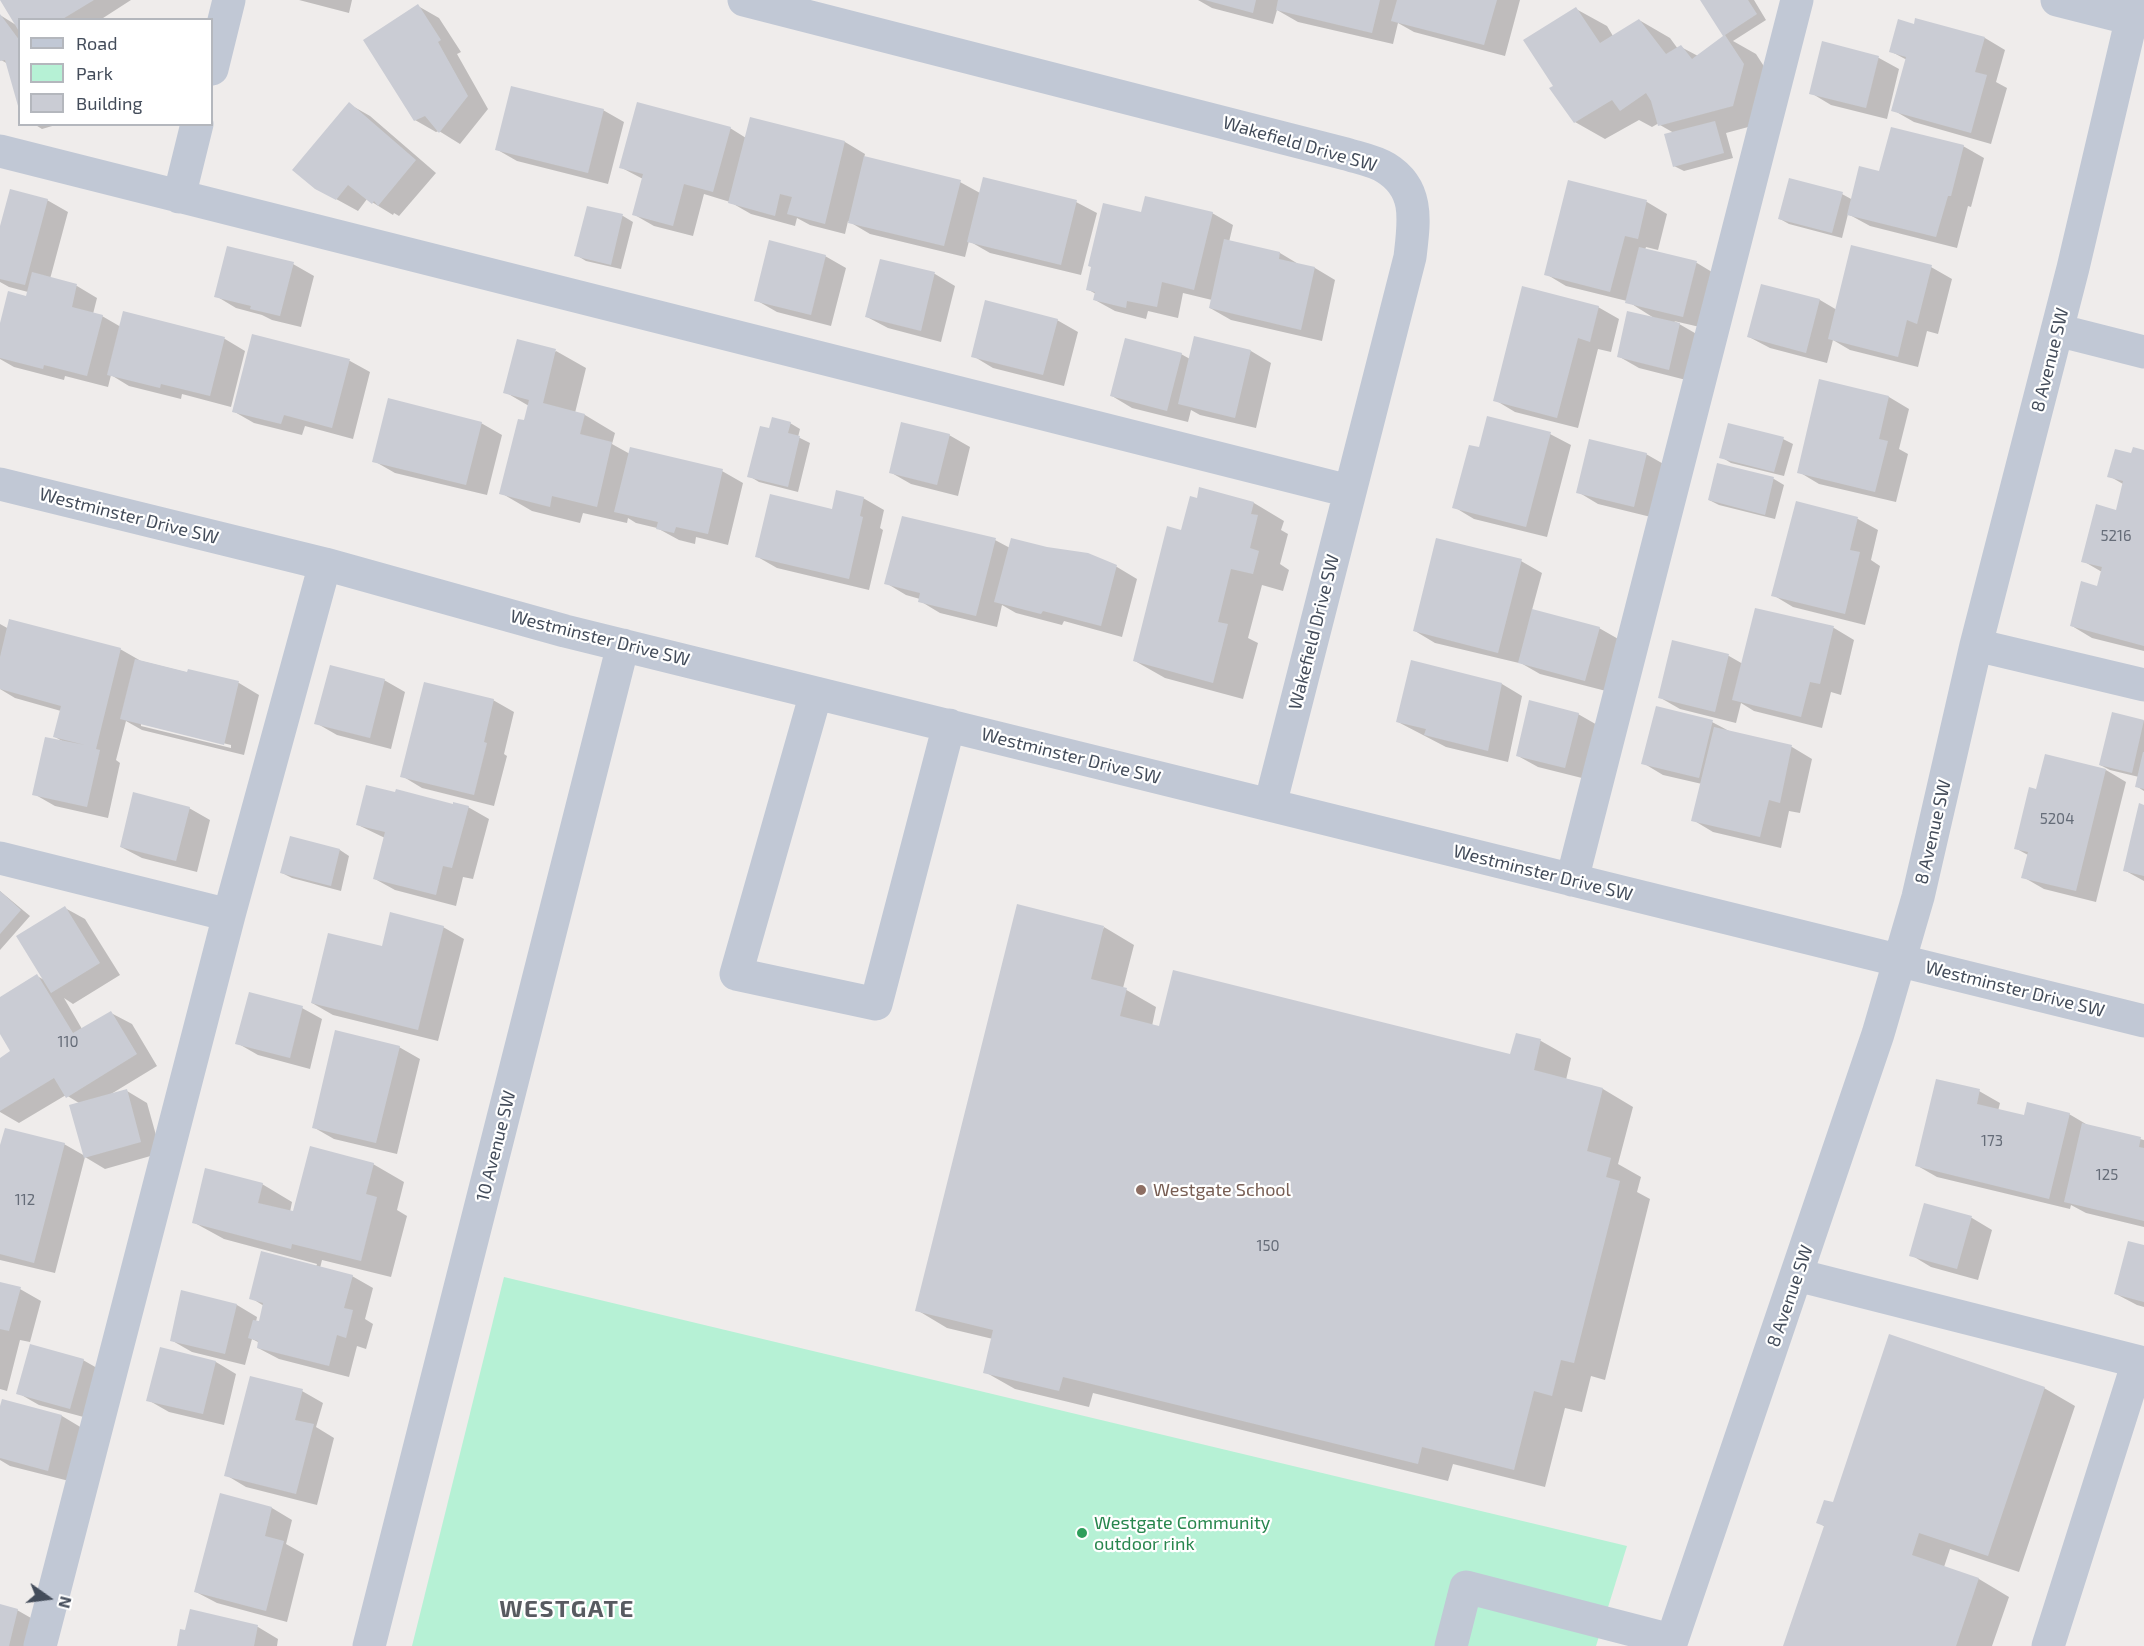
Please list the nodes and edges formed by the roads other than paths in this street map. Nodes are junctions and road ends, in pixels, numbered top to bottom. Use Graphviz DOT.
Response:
graph roads {
  1 [pos="229,0"];
  2 [pos="744,0"];
  3 [pos="1797,0"];
  4 [pos="2057,0"];
  5 [pos="2137,14"];
  6 [pos="213,65"];
  7 [pos="196,126"];
  8 [pos="0,151"];
  9 [pos="179,196"];
  10 [pos="2057,330"];
  11 [pos="2144,352"];
  12 [pos="0,484"];
  13 [pos="1349,491"];
  14 [pos="325,564"];
  15 [pos="623,645"];
  16 [pos="1976,645"];
  17 [pos="2144,685"];
  18 [pos="816,693"];
  19 [pos="949,726"];
  20 [pos="1270,805"];
  21 [pos="0,858"];
  22 [pos="1572,880"];
  23 [pos="229,915"];
  24 [pos="1899,960"];
  25 [pos="2144,1021"];
  26 [pos="1797,1275"];
  27 [pos="2141,1363"];
  28 [pos="1670,1643"];
  29 [pos="40,1646"];
  30 [pos="369,1646"];
  31 [pos="1451,1646"];
  32 [pos="2048,1646"];
  1 -- 6 [label="street"];
  2 -- 13 [label="street, Wakefield Drive SW"];
  3 -- 22 [label="street"];
  4 -- 5 [label="street"];
  5 -- 10 [label="street, 8 Avenue SW"];
  7 -- 9 [label="street"];
  8 -- 9 [label="street"];
  9 -- 13 [label="street"];
  10 -- 11 [label="street"];
  10 -- 16 [label="street, 8 Avenue SW"];
  12 -- 14 [label="street, Westminster Drive SW"];
  13 -- 20 [label="street, Wakefield Drive SW"];
  14 -- 15 [label="street, Westminster Drive SW"];
  14 -- 23 [label="street"];
  15 -- 18 [label="street, Westminster Drive SW"];
  15 -- 30 [label="street, 10 Avenue SW"];
  16 -- 17 [label="street"];
  16 -- 24 [label="street, 8 Avenue SW"];
  18 -- 19 [label="street, Westminster Drive SW"];
  18 -- 19 [label="street"];
  19 -- 20 [label="street, Westminster Drive SW"];
  20 -- 22 [label="street, Westminster Drive SW"];
  21 -- 23 [label="street"];
  22 -- 24 [label="street, Westminster Drive SW"];
  23 -- 29 [label="street"];
  24 -- 25 [label="street, Westminster Drive SW"];
  24 -- 26 [label="street, 8 Avenue SW"];
  26 -- 27 [label="street"];
  26 -- 28 [label="street, 8 Avenue SW"];
  27 -- 32 [label="street"];
  28 -- 31 [label="street"];
}
